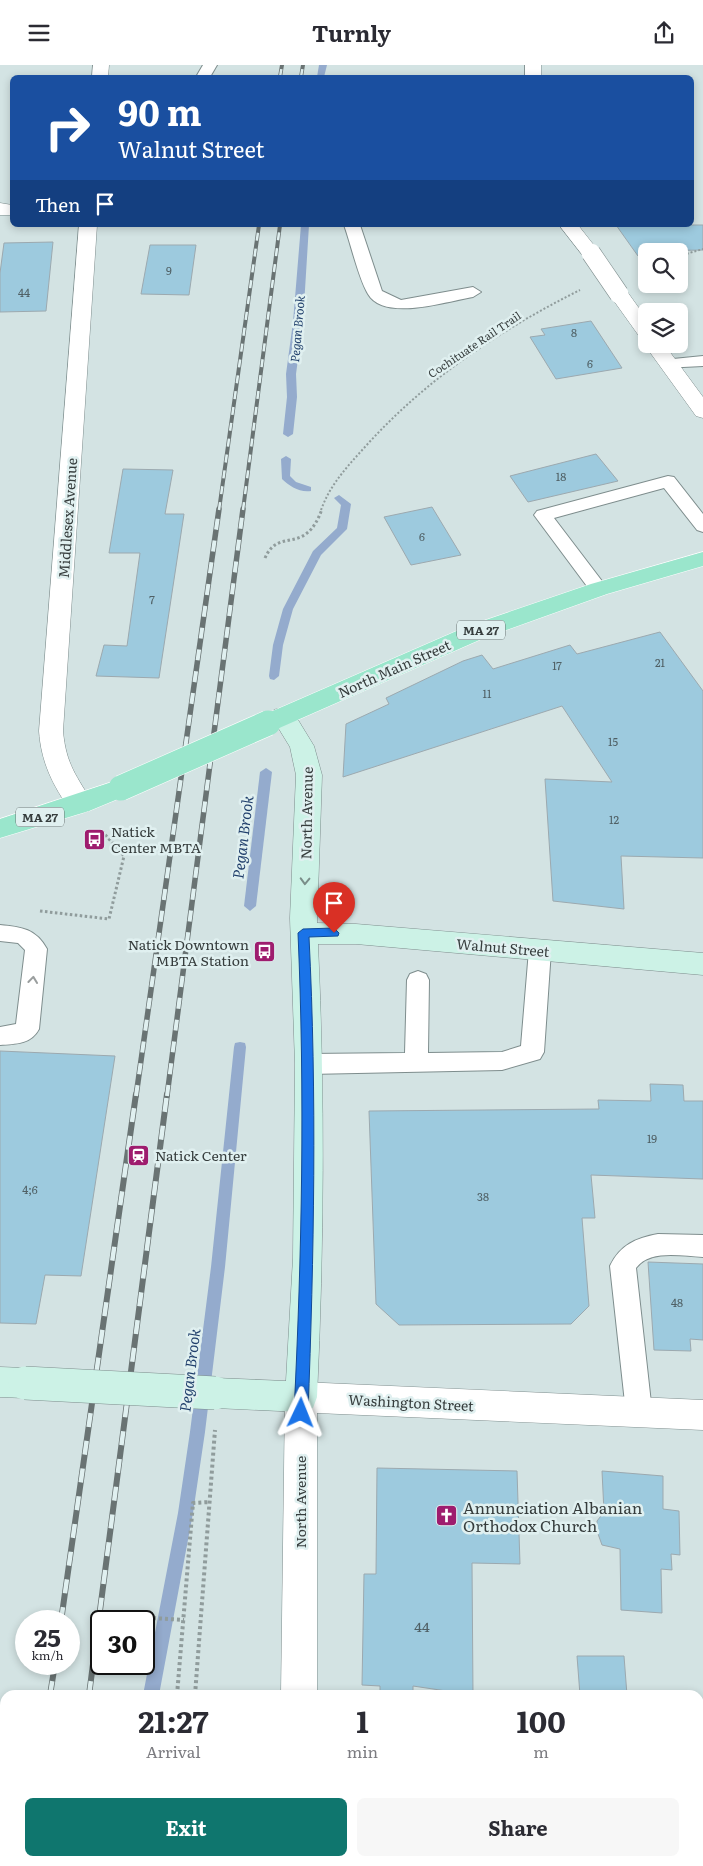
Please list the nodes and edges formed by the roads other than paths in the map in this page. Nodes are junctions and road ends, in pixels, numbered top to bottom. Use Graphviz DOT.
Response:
graph roads {
  1 [pos="88,227"];
  2 [pos="353,227"];
  3 [pos="570,227"];
  4 [pos="473,293"];
  5 [pos="638,321"];
  6 [pos="661,353"];
  7 [pos="703,361"];
  8 [pos="669,364"];
  9 [pos="703,412"];
  10 [pos="695,504"];
  11 [pos="703,526"];
  12 [pos="703,559"];
  13 [pos="599,589"];
  14 [pos="276,720"];
  15 [pos="80,804"];
  16 [pos="0,829"];
  17 [pos="0,933"];
  18 [pos="303,933"];
  19 [pos="540,950"];
  20 [pos="703,964"];
  21 [pos="418,980"];
  22 [pos="0,1036"];
  23 [pos="416,1063"];
  24 [pos="309,1064"];
  25 [pos="703,1246"];
  26 [pos="12,1382"];
  27 [pos="301,1397"];
  28 [pos="639,1412"];
  29 [pos="703,1415"];
  30 [pos="299,1690"];
  1 -- 15 [label="street, Middlesex Avenue"];
  2 -- 4 [label="lane"];
  3 -- 5 [label="street, bridge"];
  6 -- 8 [label="street"];
  7 -- 8 [label="lane"];
  8 -- 9 [label="street"];
  10 -- 11 [label="lane"];
  10 -- 13 [label="lane"];
  12 -- 13 [label="main road, North Main Street / MA 27"];
  13 -- 14 [label="main road, North Main Street / MA 27"];
  14 -- 15 [label="main road, North Main Street / MA 27, bridge"];
  14 -- 18 [label="street, North Avenue, one-way"];
  15 -- 16 [label="main road, MA 27"];
  22 -- 17 [label="lane, one-way"];
  18 -- 19 [label="street, Walnut Street"];
  18 -- 24 [label="street, North Avenue"];
  19 -- 20 [label="street, Walnut Street"];
  19 -- 23 [label="lane"];
  21 -- 23 [label="lane"];
  23 -- 24 [label="lane"];
  24 -- 27 [label="street, North Avenue"];
  25 -- 28 [label="lane"];
  26 -- 27 [label="street, Washington Street, bridge"];
  27 -- 28 [label="street, Washington Street"];
  27 -- 30 [label="street, North Avenue"];
  28 -- 29 [label="street, Washington Street"];
}
